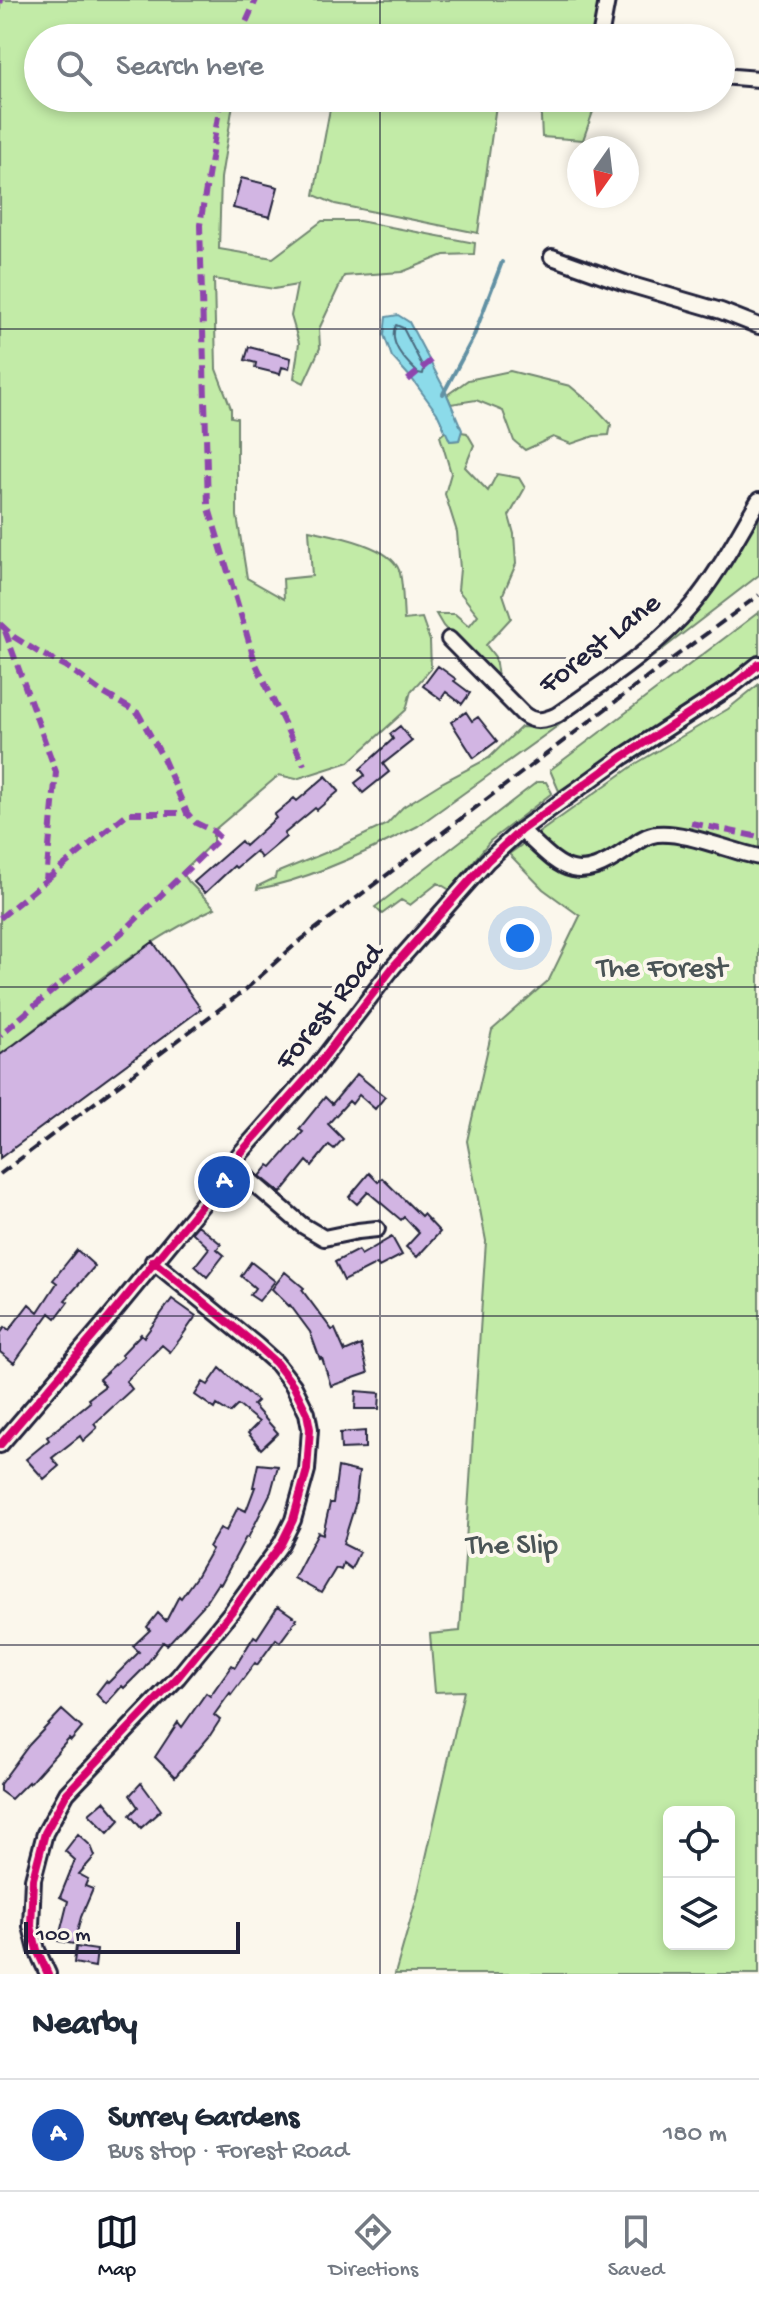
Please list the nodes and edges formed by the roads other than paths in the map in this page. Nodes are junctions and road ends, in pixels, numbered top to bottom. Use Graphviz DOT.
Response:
graph roads {
  1 [pos="607,0"];
  2 [pos="603,24"];
  3 [pos="735,77"];
  4 [pos="759,79"];
  5 [pos="552,257"];
  6 [pos="759,326"];
  7 [pos="759,500"];
  8 [pos="449,639"];
  9 [pos="759,664"];
  10 [pos="521,830"];
  11 [pos="759,857"];
  12 [pos="231,1164"];
  13 [pos="377,1229"];
  14 [pos="153,1261"];
  15 [pos="0,1445"];
  16 [pos="48,1974"];
  1 -- 2 [label="street"];
  3 -- 4 [label="street"];
  5 -- 6 [label="street"];
  7 -- 8 [label="street, Forest Lane"];
  9 -- 10 [label="street, Forest Road"];
  10 -- 11 [label="street"];
  10 -- 12 [label="street, Forest Road"];
  12 -- 13 [label="street"];
  12 -- 14 [label="street, Forest Road"];
  14 -- 15 [label="street, Forest Road"];
  14 -- 16 [label="street"];
}
